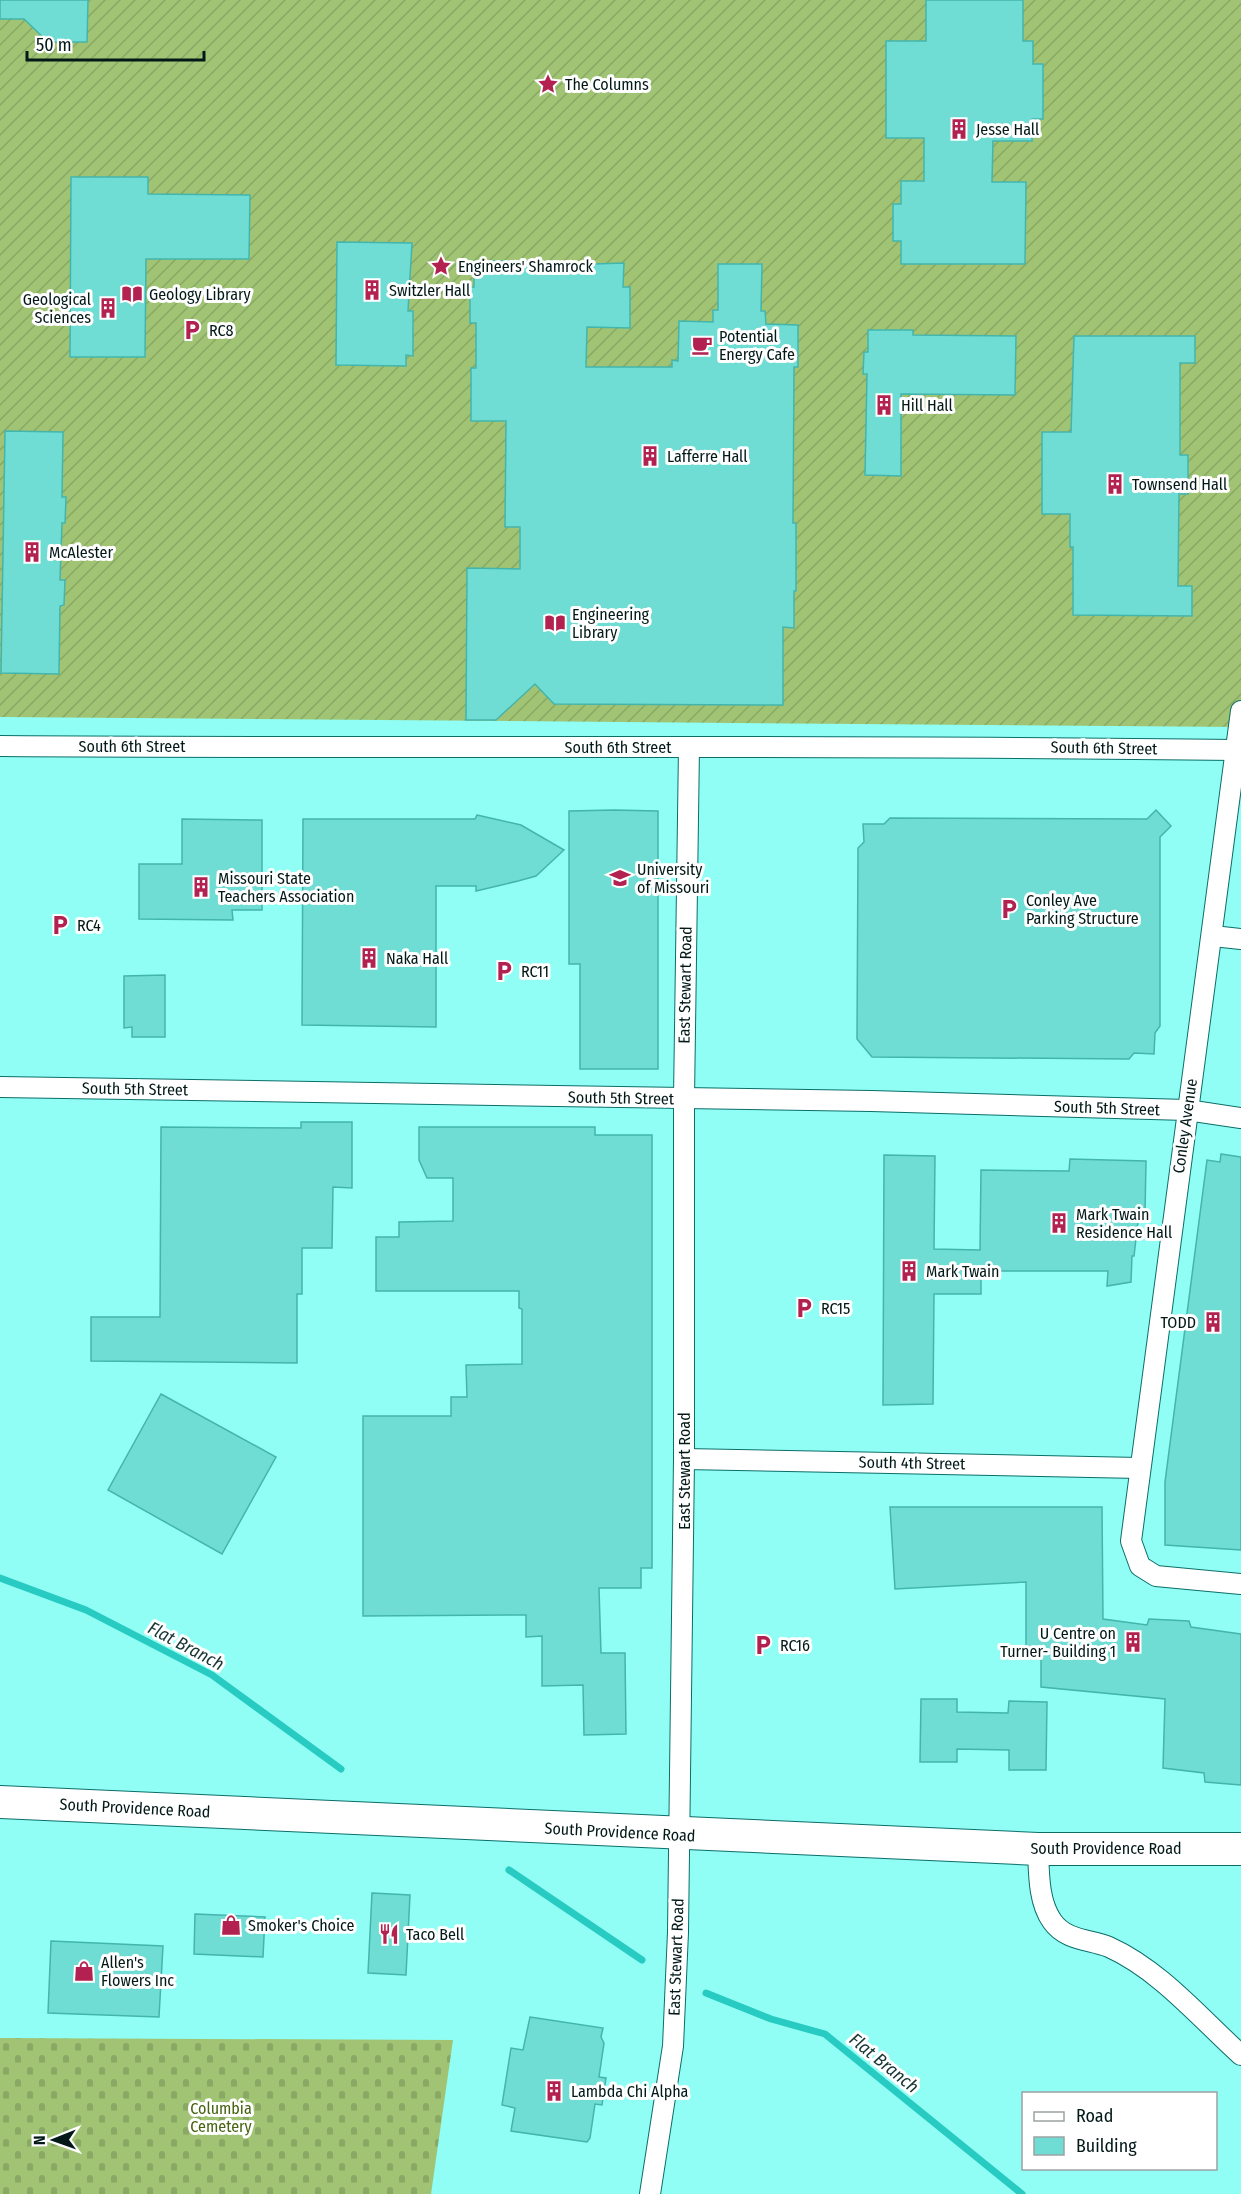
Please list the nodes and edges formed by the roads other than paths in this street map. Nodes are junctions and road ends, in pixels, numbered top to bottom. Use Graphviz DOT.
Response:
graph roads {
  1 [pos="1241,711"];
  2 [pos="0,746"];
  3 [pos="689,747"];
  4 [pos="1236,750"];
  5 [pos="1213,936"];
  6 [pos="1241,939"];
  7 [pos="0,1087"];
  8 [pos="684,1099"];
  9 [pos="1187,1110"];
  10 [pos="1241,1119"];
  11 [pos="684,1459"];
  12 [pos="1140,1468"];
  13 [pos="1241,1584"];
  14 [pos="0,1802"];
  15 [pos="679,1834"];
  16 [pos="1241,1848"];
  17 [pos="1038,1849"];
  18 [pos="1241,2055"];
  19 [pos="650,2194"];
  1 -- 4 [label="street, Conley Avenue"];
  2 -- 3 [label="street, South 6th Street"];
  3 -- 4 [label="street, South 6th Street"];
  3 -- 8 [label="street, East Stewart Road"];
  4 -- 5 [label="street, Conley Avenue"];
  5 -- 6 [label="street"];
  5 -- 9 [label="street, Conley Avenue"];
  7 -- 8 [label="street, South 5th Street"];
  8 -- 9 [label="street, South 5th Street"];
  8 -- 11 [label="street, East Stewart Road"];
  9 -- 10 [label="street, South 5th Street"];
  9 -- 12 [label="street, Conley Avenue"];
  11 -- 12 [label="street, South 4th Street"];
  11 -- 15 [label="street, East Stewart Road"];
  12 -- 13 [label="street, Conley Avenue"];
  14 -- 15 [label="main road, South Providence Road"];
  15 -- 17 [label="main road, South Providence Road"];
  15 -- 19 [label="street, East Stewart Road"];
  16 -- 17 [label="main road, South Providence Road"];
  17 -- 18 [label="street"];
}
